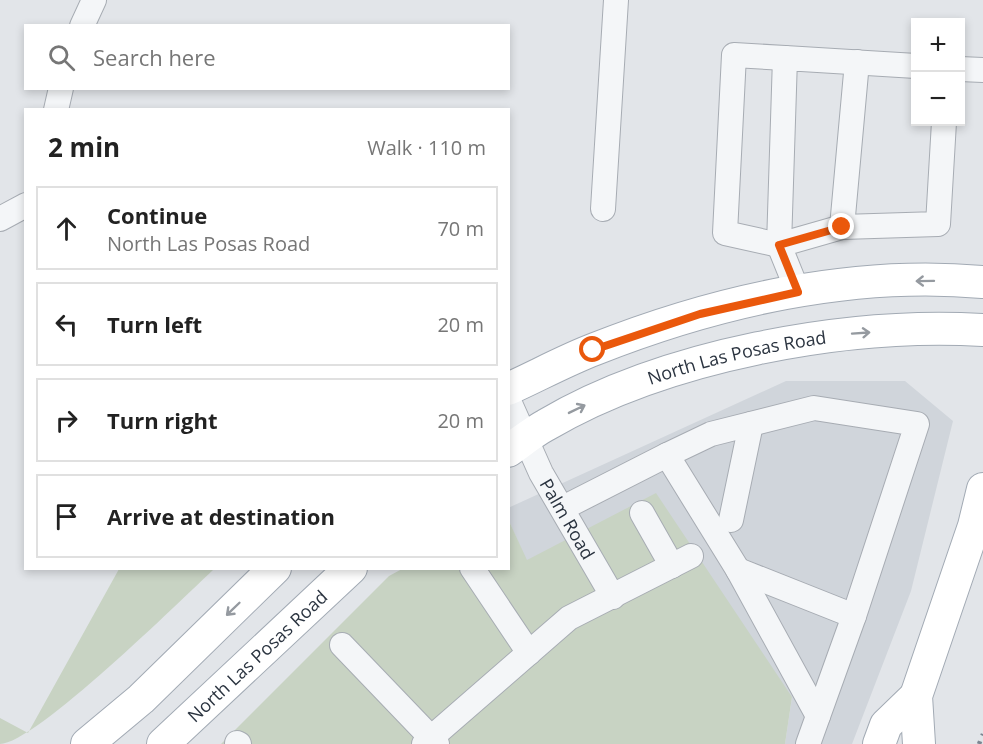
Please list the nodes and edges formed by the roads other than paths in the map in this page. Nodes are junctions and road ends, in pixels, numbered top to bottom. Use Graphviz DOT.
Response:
graph roads {
  1 [pos="94,0"];
  2 [pos="616,0"];
  3 [pos="83,24"];
  4 [pos="785,58"];
  5 [pos="857,62"];
  6 [pos="911,66"];
  7 [pos="965,69"];
  8 [pos="983,70"];
  9 [pos="61,90"];
  10 [pos="56,108"];
  11 [pos="944,126"];
  12 [pos="24,206"];
  13 [pos="603,209"];
  14 [pos="0,219"];
  15 [pos="842,227"];
  16 [pos="779,245"];
  17 [pos="983,282"];
  18 [pos="798,292"];
  19 [pos="983,330"];
  20 [pos="510,388"];
  21 [pos="510,409"];
  22 [pos="751,424"];
  23 [pos="517,444"];
  24 [pos="667,455"];
  25 [pos="983,489"];
  26 [pos="563,508"];
  27 [pos="642,513"];
  28 [pos="730,520"];
  29 [pos="273,570"];
  30 [pos="349,570"];
  31 [pos="473,570"];
  32 [pos="738,570"];
  33 [pos="613,597"];
  34 [pos="854,616"];
  35 [pos="342,645"];
  36 [pos="529,653"];
  37 [pos="916,696"];
  38 [pos="818,716"];
  39 [pos="430,742"];
  40 [pos="87,744"];
  41 [pos="163,744"];
  42 [pos="808,744"];
  43 [pos="879,744"];
  44 [pos="919,744"];
  1 -- 3 [label="street"];
  2 -- 13 [label="street"];
  4 -- 5 [label="street"];
  4 -- 16 [label="street"];
  4 -- 16 [label="street"];
  5 -- 6 [label="street"];
  5 -- 15 [label="street"];
  7 -- 8 [label="street"];
  9 -- 10 [label="street"];
  11 -- 15 [label="street"];
  12 -- 14 [label="street"];
  15 -- 16 [label="street"];
  16 -- 18 [label="street"];
  17 -- 18 [label="main road, one-way"];
  18 -- 20 [label="main road"];
  23 -- 19 [label="main road, North Las Posas Road, one-way"];
  21 -- 23 [label="street, Palm Road"];
  22 -- 24 [label="street"];
  22 -- 28 [label="street"];
  22 -- 34 [label="street"];
  23 -- 26 [label="street, Palm Road"];
  24 -- 26 [label="street"];
  24 -- 32 [label="street"];
  25 -- 37 [label="main road"];
  26 -- 33 [label="street, Palm Road"];
  27 -- 33 [label="street"];
  29 -- 40 [label="main road, one-way"];
  30 -- 41 [label="main road, North Las Posas Road"];
  31 -- 36 [label="street"];
  32 -- 34 [label="street"];
  32 -- 38 [label="street"];
  33 -- 36 [label="street"];
  34 -- 38 [label="street"];
  35 -- 39 [label="street"];
  36 -- 39 [label="street"];
  37 -- 43 [label="main road"];
  37 -- 44 [label="main road"];
  38 -- 42 [label="street"];
}
